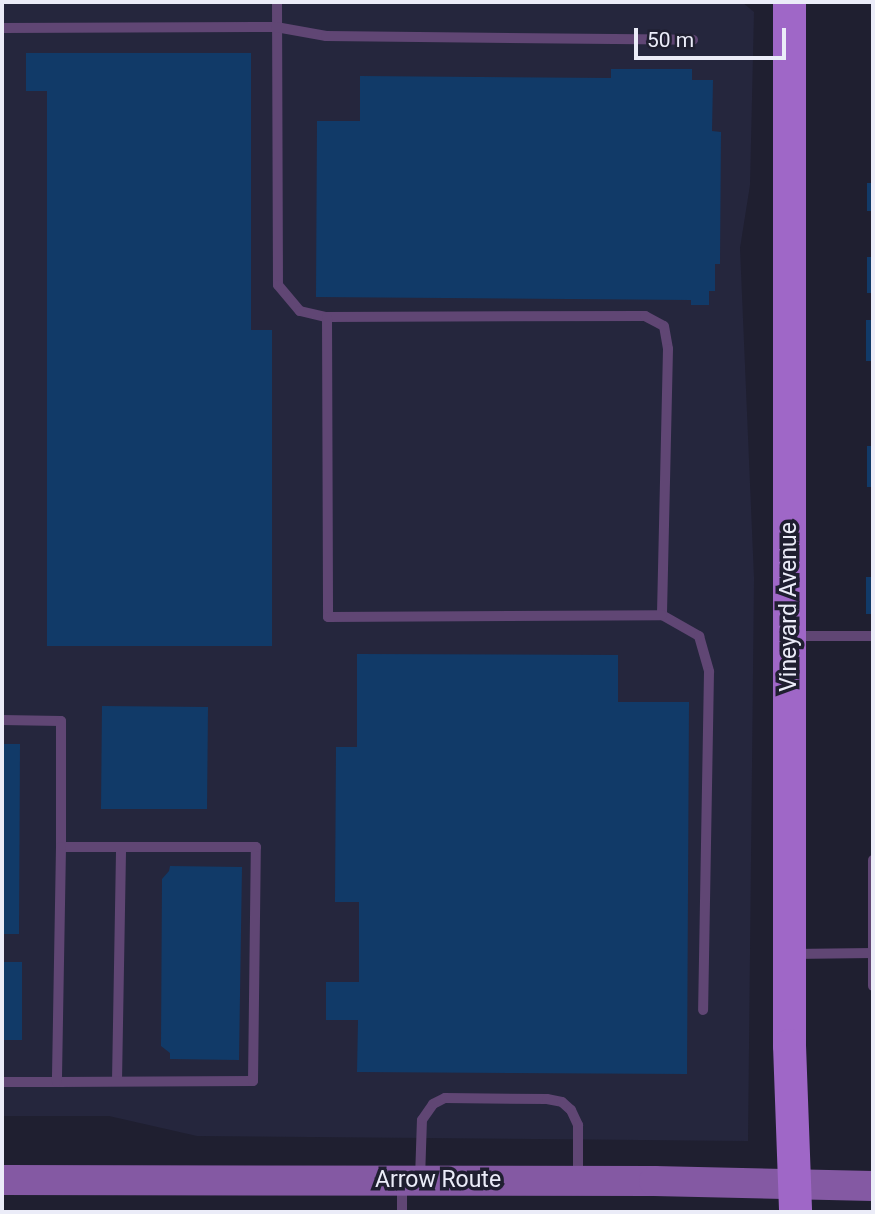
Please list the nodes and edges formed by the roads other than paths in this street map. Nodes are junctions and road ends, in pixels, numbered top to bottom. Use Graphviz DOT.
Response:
graph roads {
  1 [pos="277,2"];
  2 [pos="789,2"];
  3 [pos="276,27"];
  4 [pos="2,28"];
  5 [pos="693,40"];
  6 [pos="327,317"];
  7 [pos="662,615"];
  8 [pos="789,636"];
  9 [pos="873,636"];
  10 [pos="2,720"];
  11 [pos="61,847"];
  12 [pos="121,847"];
  13 [pos="873,860"];
  14 [pos="873,953"];
  15 [pos="789,954"];
  16 [pos="873,985"];
  17 [pos="703,1010"];
  18 [pos="2,1082"];
  19 [pos="57,1082"];
  20 [pos="117,1082"];
  21 [pos="2,1180"];
  22 [pos="411,1180"];
  23 [pos="578,1181"];
  24 [pos="873,1186"];
  25 [pos="794,1200"];
  26 [pos="402,1212"];
  1 -- 3 [label="lane"];
  2 -- 8 [label="main road, Vineyard Avenue"];
  3 -- 4 [label="lane"];
  3 -- 5 [label="lane"];
  3 -- 6 [label="lane"];
  6 -- 7 [label="lane"];
  6 -- 7 [label="lane"];
  7 -- 17 [label="lane"];
  8 -- 9 [label="lane"];
  8 -- 15 [label="main road, Vineyard Avenue"];
  10 -- 11 [label="lane"];
  11 -- 12 [label="lane"];
  11 -- 19 [label="lane"];
  12 -- 20 [label="lane"];
  12 -- 20 [label="lane"];
  13 -- 14 [label="lane"];
  14 -- 15 [label="lane"];
  14 -- 16 [label="lane"];
  15 -- 25 [label="main road, Vineyard Avenue"];
  18 -- 19 [label="lane"];
  19 -- 20 [label="lane"];
  21 -- 22 [label="main road, Arrow Route"];
  22 -- 23 [label="main road, Arrow Route"];
  22 -- 23 [label="lane"];
  22 -- 26 [label="lane"];
  23 -- 25 [label="main road, Arrow Route"];
  24 -- 25 [label="main road, Arrow Route"];
}
